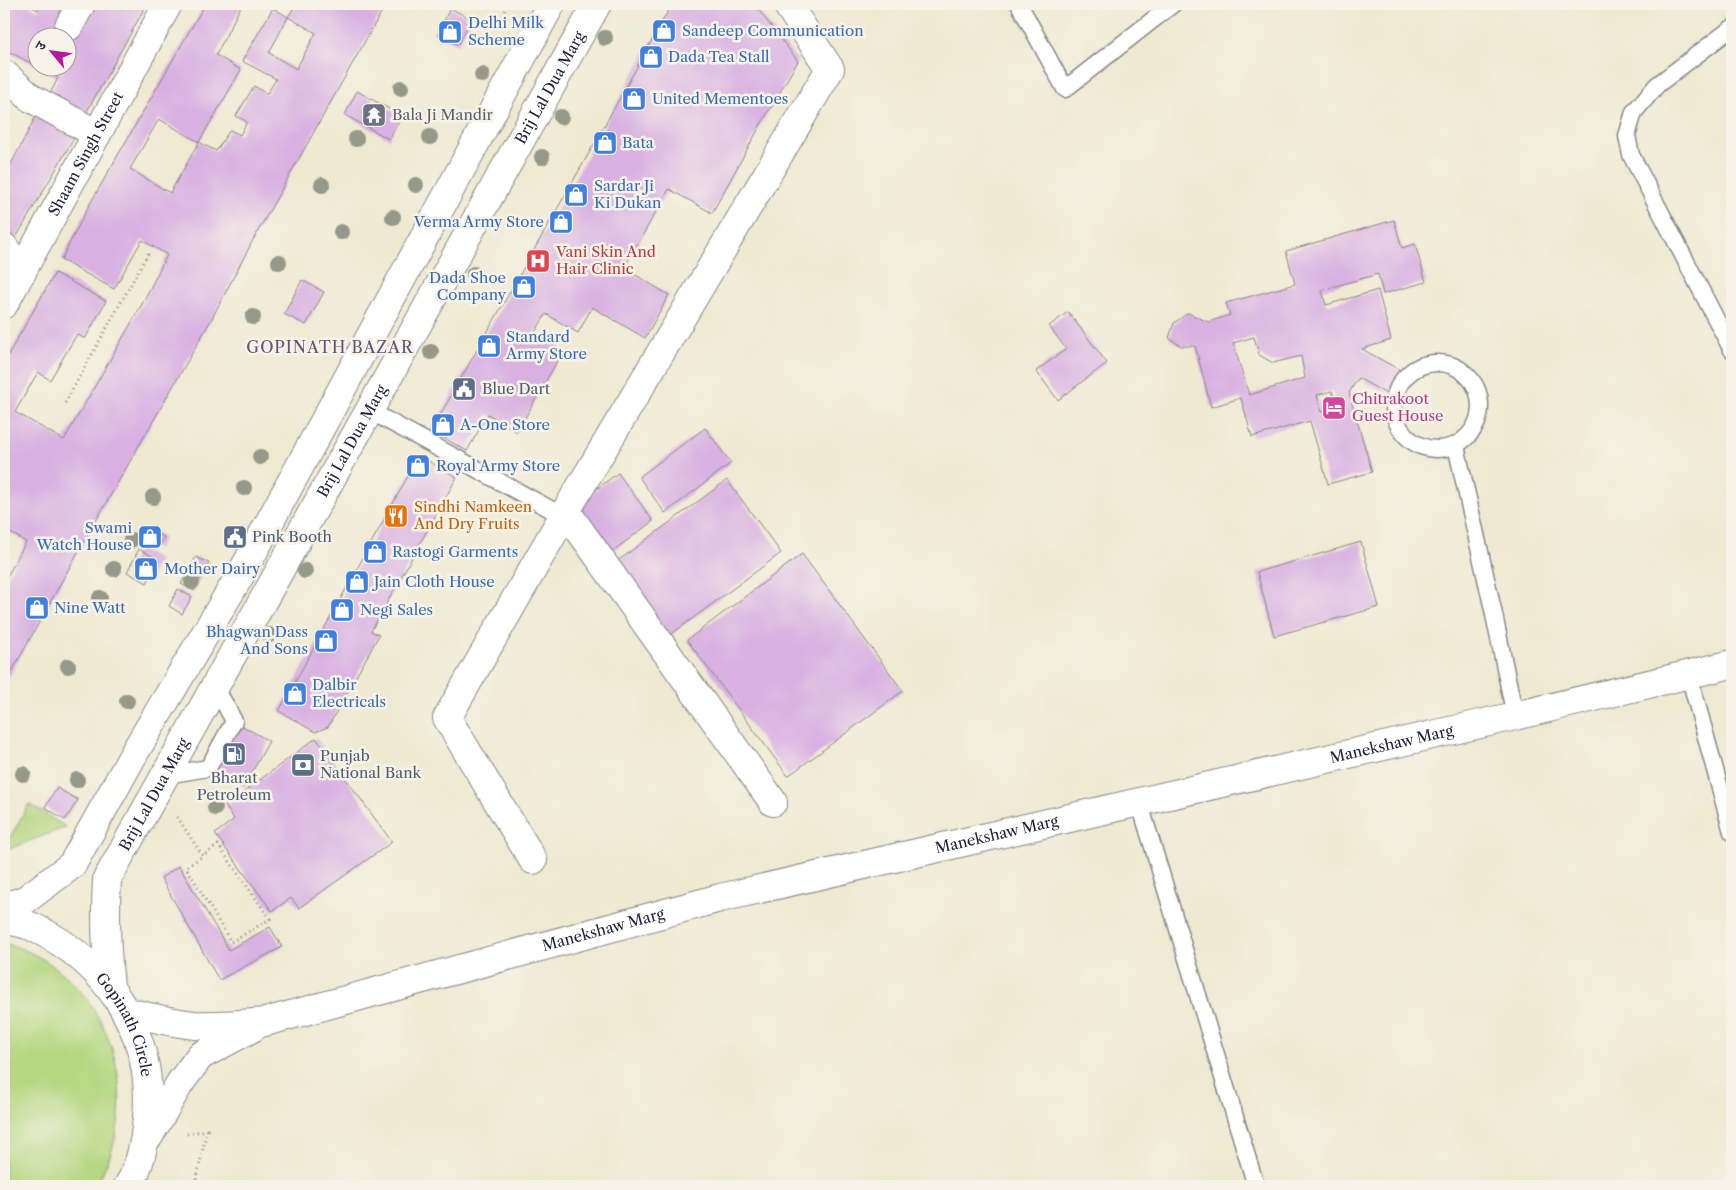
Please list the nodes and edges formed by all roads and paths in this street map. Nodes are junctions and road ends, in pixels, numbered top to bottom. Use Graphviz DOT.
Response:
graph roads {
  1 [pos="168,4"];
  2 [pos="509,4"];
  3 [pos="550,4"];
  4 [pos="597,4"];
  5 [pos="788,4"];
  6 [pos="1020,4"];
  7 [pos="1173,4"];
  8 [pos="505,11"];
  9 [pos="1732,28"];
  10 [pos="4,74"];
  11 [pos="97,134"];
  12 [pos="4,247"];
  13 [pos="150,250"];
  14 [pos="22,272"];
  15 [pos="4,304"];
  16 [pos="1732,350"];
  17 [pos="65,403"];
  18 [pos="370,411"];
  19 [pos="1456,446"];
  20 [pos="564,514"];
  21 [pos="1732,664"];
  22 [pos="1690,675"];
  23 [pos="1515,716"];
  24 [pos="162,783"];
  25 [pos="1140,801"];
  26 [pos="773,802"];
  27 [pos="1732,832"];
  28 [pos="203,856"];
  29 [pos="533,860"];
  30 [pos="4,907"];
  31 [pos="4,919"];
  32 [pos="110,986"];
  33 [pos="127,1012"];
  34 [pos="265,1022"];
  35 [pos="145,1142"];
  36 [pos="132,1184"];
  37 [pos="195,1186"];
  38 [pos="1256,1186"];
  1 -- 11 [label="street, Shaam Singh Street"];
  2 -- 8 [label="path"];
  3 -- 30 [label="street"];
  4 -- 18 [label="street, Brij Lal Dua Marg"];
  5 -- 20 [label="street"];
  6 -- 7 [label="lane"];
  9 -- 16 [label="lane"];
  10 -- 11 [label="street"];
  11 -- 14 [label="street, Shaam Singh Street"];
  12 -- 14 [label="street"];
  13 -- 17 [label="path"];
  14 -- 15 [label="street, Shaam Singh Street"];
  18 -- 20 [label="lane"];
  18 -- 24 [label="street, Brij Lal Dua Marg"];
  19 -- 19 [label="lane"];
  19 -- 23 [label="lane"];
  20 -- 26 [label="street"];
  20 -- 29 [label="street"];
  21 -- 22 [label="street, Manekshaw Marg"];
  22 -- 23 [label="street, Manekshaw Marg"];
  22 -- 27 [label="lane"];
  23 -- 25 [label="street, Manekshaw Marg"];
  24 -- 28 [label="path"];
  24 -- 32 [label="street, Brij Lal Dua Marg"];
  25 -- 34 [label="street, Manekshaw Marg"];
  25 -- 38 [label="lane"];
  28 -- 28 [label="path"];
  31 -- 32 [label="street, Gopinath Circle"];
  32 -- 33 [label="street, Gopinath Circle"];
  33 -- 34 [label="street, Manekshaw Marg"];
  33 -- 35 [label="street, Gopinath Circle"];
  34 -- 35 [label="street, Manekshaw Marg"];
  35 -- 36 [label="street, Gopinath Circle"];
  35 -- 37 [label="path"];
}
